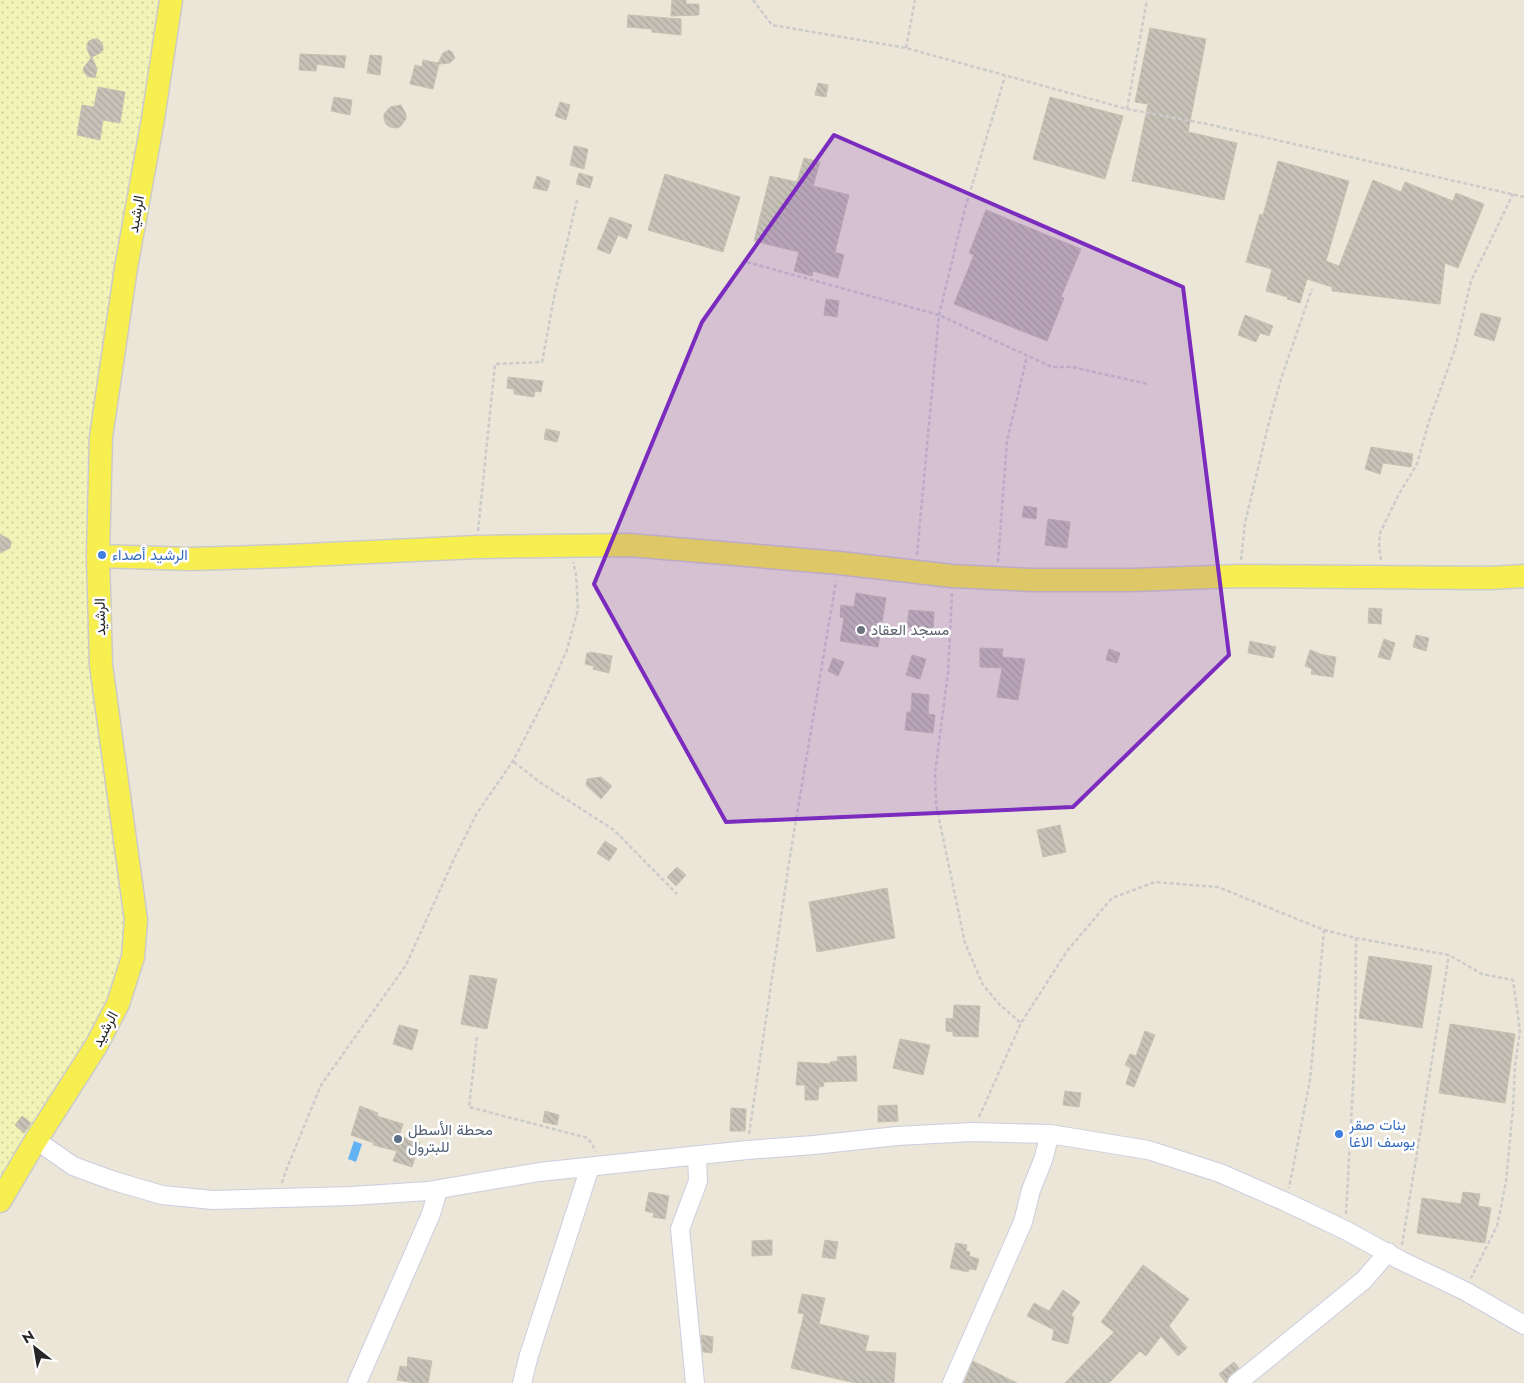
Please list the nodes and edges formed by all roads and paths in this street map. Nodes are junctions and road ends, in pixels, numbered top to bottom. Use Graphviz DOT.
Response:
graph roads {
  1 [pos="171,0"];
  2 [pos="754,0"];
  3 [pos="915,0"];
  4 [pos="1147,0"];
  5 [pos="906,48"];
  6 [pos="1006,75"];
  7 [pos="1127,109"];
  8 [pos="1513,194"];
  9 [pos="1524,197"];
  10 [pos="577,200"];
  11 [pos="747,262"];
  12 [pos="1312,289"];
  13 [pos="939,315"];
  14 [pos="1027,356"];
  15 [pos="1148,384"];
  16 [pos="568,545"];
  17 [pos="477,547"];
  18 [pos="98,556"];
  19 [pos="839,564"];
  20 [pos="916,572"];
  21 [pos="952,576"];
  22 [pos="1239,576"];
  23 [pos="1524,576"];
  24 [pos="1384,577"];
  25 [pos="997,578"];
  26 [pos="513,761"];
  27 [pos="677,894"];
  28 [pos="1324,930"];
  29 [pos="1356,938"];
  30 [pos="1449,955"];
  31 [pos="1022,1023"];
  32 [pos="1524,1025"];
  33 [pos="1520,1031"];
  34 [pos="477,1037"];
  35 [pos="972,1132"];
  36 [pos="1050,1134"];
  37 [pos="36,1140"];
  38 [pos="747,1150"];
  39 [pos="697,1156"];
  40 [pos="597,1166"];
  41 [pos="438,1190"];
  42 [pos="278,1199"];
  43 [pos="0,1202"];
  44 [pos="1286,1202"];
  45 [pos="1345,1230"];
  46 [pos="1394,1256"];
  47 [pos="1465,1291"];
  48 [pos="1524,1325"];
  49 [pos="357,1383"];
  50 [pos="522,1383"];
  51 [pos="695,1383"];
  52 [pos="952,1383"];
  53 [pos="1236,1383"];
  1 -- 18 [label="main road, الرشيد"];
  2 -- 5 [label="path"];
  3 -- 5 [label="path"];
  4 -- 7 [label="path"];
  5 -- 6 [label="path"];
  6 -- 7 [label="path"];
  6 -- 13 [label="path"];
  7 -- 8 [label="path"];
  8 -- 9 [label="path"];
  8 -- 24 [label="path"];
  10 -- 17 [label="path"];
  11 -- 13 [label="path"];
  12 -- 22 [label="path"];
  13 -- 14 [label="path"];
  13 -- 20 [label="path"];
  14 -- 15 [label="path"];
  14 -- 25 [label="path"];
  16 -- 17 [label="main road"];
  16 -- 19 [label="main road"];
  16 -- 26 [label="path"];
  17 -- 18 [label="main road"];
  18 -- 37 [label="main road, الرشيد"];
  19 -- 20 [label="main road"];
  19 -- 38 [label="path"];
  20 -- 21 [label="main road"];
  21 -- 25 [label="main road"];
  21 -- 31 [label="path"];
  22 -- 24 [label="main road"];
  22 -- 25 [label="main road"];
  23 -- 24 [label="main road"];
  26 -- 27 [label="path"];
  26 -- 42 [label="path"];
  28 -- 29 [label="path"];
  28 -- 31 [label="path"];
  28 -- 44 [label="path"];
  29 -- 30 [label="path"];
  29 -- 45 [label="path"];
  30 -- 33 [label="path"];
  30 -- 46 [label="path"];
  31 -- 35 [label="path"];
  32 -- 33 [label="path"];
  33 -- 47 [label="path"];
  34 -- 40 [label="path"];
  35 -- 36 [label="street"];
  35 -- 38 [label="street"];
  36 -- 44 [label="street"];
  36 -- 52 [label="street"];
  37 -- 42 [label="street"];
  37 -- 43 [label="main road, الرشيد"];
  38 -- 39 [label="street"];
  39 -- 40 [label="street"];
  39 -- 51 [label="street"];
  40 -- 41 [label="street"];
  40 -- 50 [label="street"];
  41 -- 42 [label="street"];
  41 -- 49 [label="street"];
  44 -- 45 [label="street"];
  45 -- 46 [label="street"];
  46 -- 47 [label="street"];
  46 -- 53 [label="street"];
  47 -- 48 [label="street"];
}
